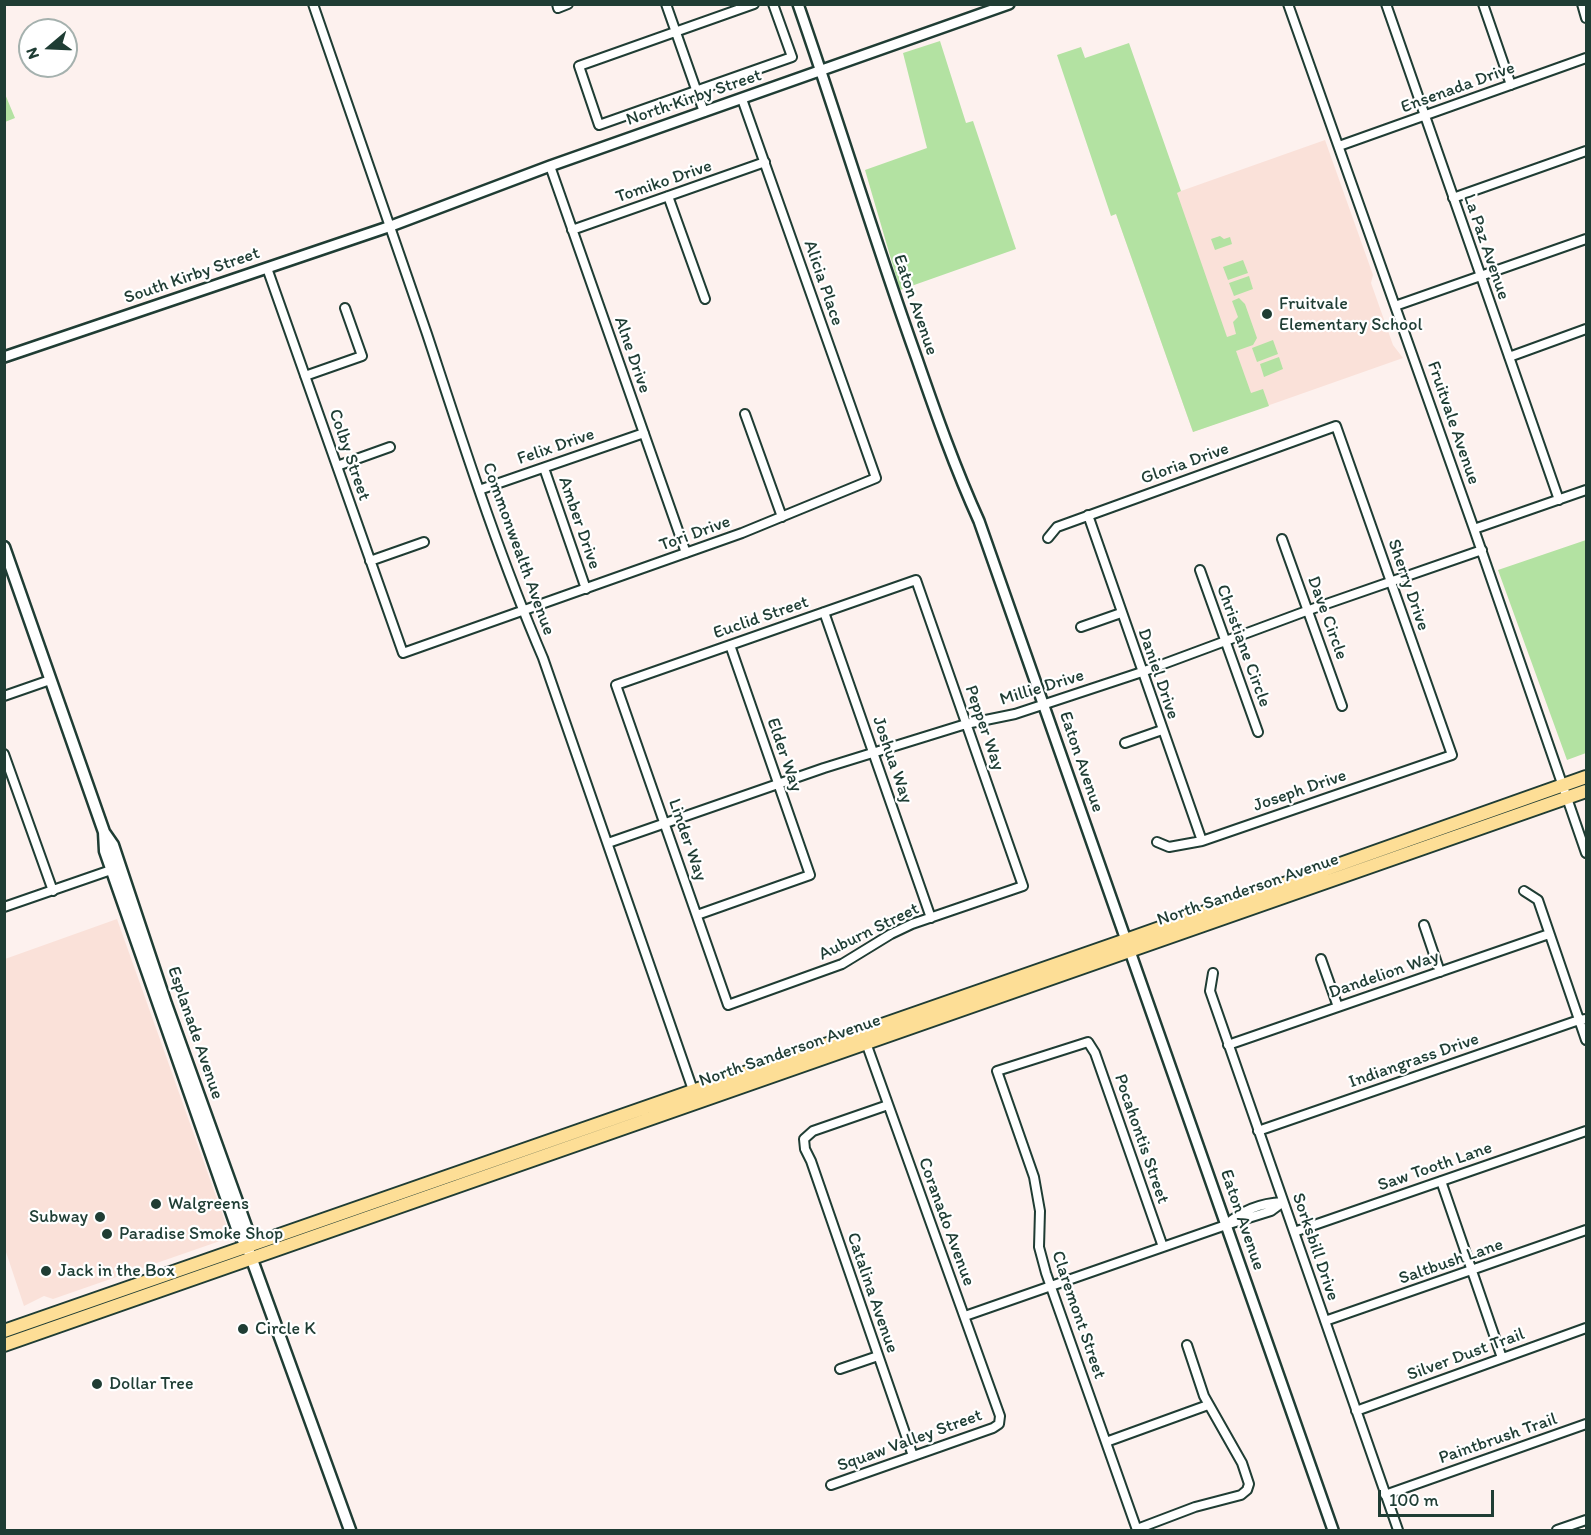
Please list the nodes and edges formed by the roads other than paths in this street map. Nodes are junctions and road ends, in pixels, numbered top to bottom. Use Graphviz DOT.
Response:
graph roads {
  1 [pos="313,4"];
  2 [pos="557,4"];
  3 [pos="568,4"];
  4 [pos="666,4"];
  5 [pos="754,4"];
  6 [pos="773,4"];
  7 [pos="798,4"];
  8 [pos="1009,4"];
  9 [pos="1288,4"];
  10 [pos="1386,4"];
  11 [pos="1483,4"];
  12 [pos="1582,4"];
  13 [pos="1587,18"];
  14 [pos="676,33"];
  15 [pos="1587,58"];
  16 [pos="821,71"];
  17 [pos="1511,85"];
  18 [pos="697,91"];
  19 [pos="742,99"];
  20 [pos="704,112"];
  21 [pos="1425,116"];
  22 [pos="1339,146"];
  23 [pos="1587,151"];
  24 [pos="765,162"];
  25 [pos="550,166"];
  26 [pos="668,196"];
  27 [pos="1453,198"];
  28 [pos="391,226"];
  29 [pos="572,230"];
  30 [pos="1587,239"];
  31 [pos="267,268"];
  32 [pos="1481,276"];
  33 [pos="705,299"];
  34 [pos="1395,306"];
  35 [pos="345,308"];
  36 [pos="1587,329"];
  37 [pos="4,357"];
  38 [pos="1509,357"];
  39 [pos="305,376"];
  40 [pos="745,414"];
  41 [pos="1336,426"];
  42 [pos="644,433"];
  43 [pos="390,447"];
  44 [pos="337,466"];
  45 [pos="544,468"];
  46 [pos="876,478"];
  47 [pos="479,490"];
  48 [pos="1587,490"];
  49 [pos="1559,500"];
  50 [pos="1088,515"];
  51 [pos="782,517"];
  52 [pos="1474,529"];
  53 [pos="1048,538"];
  54 [pos="1282,539"];
  55 [pos="424,542"];
  56 [pos="4,547"];
  57 [pos="1482,550"];
  58 [pos="686,553"];
  59 [pos="370,561"];
  60 [pos="1200,570"];
  61 [pos="916,580"];
  62 [pos="1391,581"];
  63 [pos="586,589"];
  64 [pos="1309,610"];
  65 [pos="522,611"];
  66 [pos="824,612"];
  67 [pos="1121,613"];
  68 [pos="1081,627"];
  69 [pos="1225,641"];
  70 [pos="730,645"];
  71 [pos="403,653"];
  72 [pos="1142,672"];
  73 [pos="50,680"];
  74 [pos="616,685"];
  75 [pos="4,696"];
  76 [pos="1043,704"];
  77 [pos="1342,706"];
  78 [pos="966,724"];
  79 [pos="1162,730"];
  80 [pos="1258,732"];
  81 [pos="1125,743"];
  82 [pos="873,753"];
  83 [pos="4,754"];
  84 [pos="1452,755"];
  85 [pos="1587,777"];
  86 [pos="778,783"];
  87 [pos="1587,791"];
  88 [pos="1565,792"];
  89 [pos="665,823"];
  90 [pos="104,832"];
  91 [pos="1202,841"];
  92 [pos="1157,842"];
  93 [pos="608,843"];
  94 [pos="1587,853"];
  95 [pos="111,870"];
  96 [pos="1023,886"];
  97 [pos="53,891"];
  98 [pos="1524,891"];
  99 [pos="4,907"];
  100 [pos="697,915"];
  101 [pos="931,918"];
  102 [pos="1424,925"];
  103 [pos="1549,934"];
  104 [pos="1128,946"];
  105 [pos="1321,959"];
  106 [pos="1440,972"];
  107 [pos="1213,973"];
  108 [pos="728,1005"];
  109 [pos="1338,1007"];
  110 [pos="1587,1013"];
  111 [pos="1583,1020"];
  112 [pos="864,1037"];
  113 [pos="1587,1040"];
  114 [pos="1088,1042"];
  115 [pos="1228,1045"];
  116 [pos="696,1097"];
  117 [pos="888,1105"];
  118 [pos="1258,1131"];
  119 [pos="1587,1131"];
  120 [pos="1441,1181"];
  121 [pos="1283,1202"];
  122 [pos="1226,1225"];
  123 [pos="1587,1230"];
  124 [pos="1294,1232"];
  125 [pos="1163,1247"];
  126 [pos="249,1252"];
  127 [pos="1472,1270"];
  128 [pos="1050,1286"];
  129 [pos="964,1316"];
  130 [pos="1325,1321"];
  131 [pos="1587,1328"];
  132 [pos="4,1331"];
  133 [pos="4,1345"];
  134 [pos="1186,1345"];
  135 [pos="878,1356"];
  136 [pos="1502,1358"];
  137 [pos="840,1370"];
  138 [pos="1208,1405"];
  139 [pos="1356,1411"];
  140 [pos="999,1424"];
  141 [pos="1587,1424"];
  142 [pos="1106,1442"];
  143 [pos="913,1456"];
  144 [pos="831,1485"];
  145 [pos="1385,1495"];
  146 [pos="1587,1520"];
  147 [pos="350,1530"];
  148 [pos="1137,1530"];
  149 [pos="1333,1530"];
  150 [pos="1398,1530"];
  151 [pos="1557,1530"];
  1 -- 28 [label="street, Commonwealth Avenue"];
  2 -- 3 [label="street"];
  4 -- 14 [label="street"];
  5 -- 14 [label="street"];
  6 -- 18 [label="street"];
  7 -- 16 [label="street, Eaton Avenue"];
  8 -- 16 [label="street, North Kirby Street"];
  9 -- 22 [label="street, Fruitvale Avenue"];
  10 -- 21 [label="street, La Paz Avenue"];
  11 -- 17 [label="street"];
  12 -- 13 [label="street"];
  14 -- 18 [label="street"];
  14 -- 18 [label="street"];
  15 -- 17 [label="street, Ensenada Drive"];
  16 -- 19 [label="street, North Kirby Street"];
  16 -- 76 [label="street, Eaton Avenue"];
  17 -- 21 [label="street, Ensenada Drive"];
  18 -- 20 [label="street"];
  19 -- 20 [label="street, North Kirby Street"];
  19 -- 24 [label="street, Alicia Place"];
  20 -- 25 [label="street, North Kirby Street"];
  21 -- 22 [label="street, Ensenada Drive"];
  21 -- 27 [label="street, La Paz Avenue"];
  22 -- 34 [label="street, Fruitvale Avenue"];
  23 -- 27 [label="street"];
  24 -- 26 [label="street, Tomiko Drive"];
  24 -- 46 [label="street, Alicia Place"];
  25 -- 28 [label="street, North Kirby Street"];
  25 -- 29 [label="street, Alne Drive"];
  26 -- 29 [label="street, Tomiko Drive"];
  26 -- 33 [label="street"];
  27 -- 32 [label="street, La Paz Avenue"];
  28 -- 31 [label="street, South Kirby Street"];
  28 -- 47 [label="street, Commonwealth Avenue"];
  29 -- 42 [label="street, Alne Drive"];
  30 -- 32 [label="street"];
  31 -- 37 [label="street, South Kirby Street"];
  31 -- 39 [label="street, Colby Street"];
  32 -- 34 [label="street"];
  32 -- 38 [label="street, La Paz Avenue"];
  34 -- 52 [label="street, Fruitvale Avenue"];
  35 -- 39 [label="street"];
  36 -- 38 [label="street"];
  38 -- 49 [label="street, La Paz Avenue"];
  39 -- 44 [label="street, Colby Street"];
  40 -- 51 [label="street"];
  41 -- 50 [label="street, Gloria Drive"];
  41 -- 62 [label="street, Sherry Drive"];
  42 -- 45 [label="street, Felix Drive"];
  42 -- 58 [label="street, Alne Drive"];
  43 -- 44 [label="street"];
  44 -- 59 [label="street, Colby Street"];
  45 -- 47 [label="street, Felix Drive"];
  45 -- 63 [label="street, Amber Drive"];
  46 -- 51 [label="street, Tori Drive"];
  47 -- 65 [label="street, Commonwealth Avenue"];
  48 -- 49 [label="street"];
  49 -- 52 [label="street"];
  50 -- 53 [label="street, Gloria Drive"];
  50 -- 67 [label="street, Daniel Drive"];
  51 -- 58 [label="street, Tori Drive"];
  52 -- 57 [label="street, Fruitvale Avenue"];
  54 -- 64 [label="street, Dave Circle"];
  55 -- 59 [label="street"];
  56 -- 73 [label="main road, Esplanade Avenue"];
  57 -- 62 [label="street, Millie Drive"];
  57 -- 88 [label="street, Fruitvale Avenue"];
  58 -- 63 [label="street, Tori Drive"];
  59 -- 71 [label="street, Colby Street"];
  60 -- 69 [label="street, Christiane Circle"];
  61 -- 66 [label="street, Euclid Street"];
  61 -- 78 [label="street, Pepper Way"];
  62 -- 64 [label="street, Millie Drive"];
  62 -- 84 [label="street, Sherry Drive"];
  63 -- 65 [label="street, Tori Drive"];
  64 -- 69 [label="street, Millie Drive"];
  64 -- 77 [label="street, Dave Circle"];
  65 -- 71 [label="street, Tori Drive"];
  65 -- 93 [label="street, Commonwealth Avenue"];
  66 -- 70 [label="street, Euclid Street"];
  66 -- 82 [label="street, Joshua Way"];
  67 -- 68 [label="street"];
  67 -- 72 [label="street, Daniel Drive"];
  69 -- 72 [label="street, Millie Drive"];
  69 -- 80 [label="street, Christiane Circle"];
  70 -- 74 [label="street, Euclid Street"];
  70 -- 86 [label="street, Elder Way"];
  72 -- 76 [label="street, Millie Drive"];
  72 -- 79 [label="street, Daniel Drive"];
  73 -- 75 [label="street"];
  73 -- 90 [label="main road, Esplanade Avenue"];
  74 -- 89 [label="street, Linder Way"];
  76 -- 78 [label="street, Millie Drive"];
  76 -- 104 [label="street, Eaton Avenue"];
  78 -- 82 [label="street, Millie Drive"];
  78 -- 96 [label="street, Pepper Way"];
  79 -- 81 [label="street"];
  79 -- 91 [label="street, Daniel Drive"];
  82 -- 86 [label="street, Millie Drive"];
  82 -- 101 [label="street, Joshua Way"];
  83 -- 97 [label="street"];
  84 -- 91 [label="street, Joseph Drive"];
  85 -- 88 [label="highway, North Sanderson Avenue"];
  86 -- 89 [label="street, Millie Drive"];
  86 -- 100 [label="street, Elder Way"];
  87 -- 88 [label="highway, North Sanderson Avenue"];
  88 -- 94 [label="street, Fruitvale Avenue"];
  88 -- 104 [label="highway, North Sanderson Avenue"];
  89 -- 93 [label="street, Millie Drive"];
  89 -- 100 [label="street, Linder Way"];
  90 -- 95 [label="main road, Esplanade Avenue"];
  90 -- 126 [label="main road, Esplanade Avenue"];
  91 -- 92 [label="street, Joseph Drive"];
  93 -- 116 [label="street, Commonwealth Avenue"];
  95 -- 97 [label="street"];
  95 -- 126 [label="main road, Esplanade Avenue"];
  96 -- 101 [label="street, Auburn Street"];
  97 -- 99 [label="street"];
  98 -- 103 [label="street"];
  100 -- 108 [label="street, Linder Way"];
  101 -- 108 [label="street, Auburn Street"];
  102 -- 106 [label="street"];
  103 -- 106 [label="street, Dandelion Way"];
  103 -- 111 [label="street"];
  104 -- 112 [label="highway, North Sanderson Avenue"];
  104 -- 122 [label="street, Eaton Avenue"];
  105 -- 109 [label="street"];
  106 -- 109 [label="street, Dandelion Way"];
  107 -- 115 [label="street, Sorksbill Drive"];
  109 -- 115 [label="street, Dandelion Way"];
  110 -- 111 [label="street, Indiangrass Drive"];
  111 -- 113 [label="street"];
  111 -- 118 [label="street, Indiangrass Drive"];
  112 -- 116 [label="highway, North Sanderson Avenue"];
  112 -- 117 [label="street, Coranado Avenue"];
  114 -- 125 [label="street, Pocahontis Street"];
  114 -- 128 [label="street, Claremont Street"];
  115 -- 118 [label="street, Sorksbill Drive"];
  116 -- 126 [label="highway, North Sanderson Avenue"];
  117 -- 129 [label="street, Coranado Avenue"];
  117 -- 135 [label="street, Catalina Avenue"];
  118 -- 121 [label="street, Sorksbill Drive"];
  119 -- 120 [label="street, Saw Tooth Lane"];
  120 -- 124 [label="street, Saw Tooth Lane"];
  120 -- 127 [label="street"];
  121 -- 122 [label="street"];
  121 -- 124 [label="street, Sorksbill Drive"];
  122 -- 125 [label="street"];
  122 -- 149 [label="street, Eaton Avenue"];
  123 -- 127 [label="street, Saltbush Lane"];
  124 -- 130 [label="street, Sorksbill Drive"];
  125 -- 128 [label="street"];
  126 -- 132 [label="highway, North Sanderson Avenue"];
  126 -- 133 [label="highway, North Sanderson Avenue"];
  126 -- 147 [label="main road, Esplanade Avenue"];
  127 -- 130 [label="street, Saltbush Lane"];
  127 -- 136 [label="street"];
  128 -- 129 [label="street"];
  128 -- 142 [label="street, Claremont Street"];
  129 -- 140 [label="street, Coranado Avenue"];
  130 -- 139 [label="street, Sorksbill Drive"];
  131 -- 136 [label="street, Silver Dust Trail"];
  134 -- 138 [label="street"];
  135 -- 137 [label="street"];
  135 -- 143 [label="street, Catalina Avenue"];
  136 -- 139 [label="street, Silver Dust Trail"];
  138 -- 142 [label="street"];
  138 -- 148 [label="street"];
  139 -- 145 [label="street, Sorksbill Drive"];
  140 -- 143 [label="street, Squaw Valley Street"];
  141 -- 145 [label="street, Paintbrush Trail"];
  142 -- 148 [label="street, Claremont Street"];
  143 -- 144 [label="street, Squaw Valley Street"];
  145 -- 150 [label="street, Sorksbill Drive"];
  146 -- 151 [label="street"];
}
